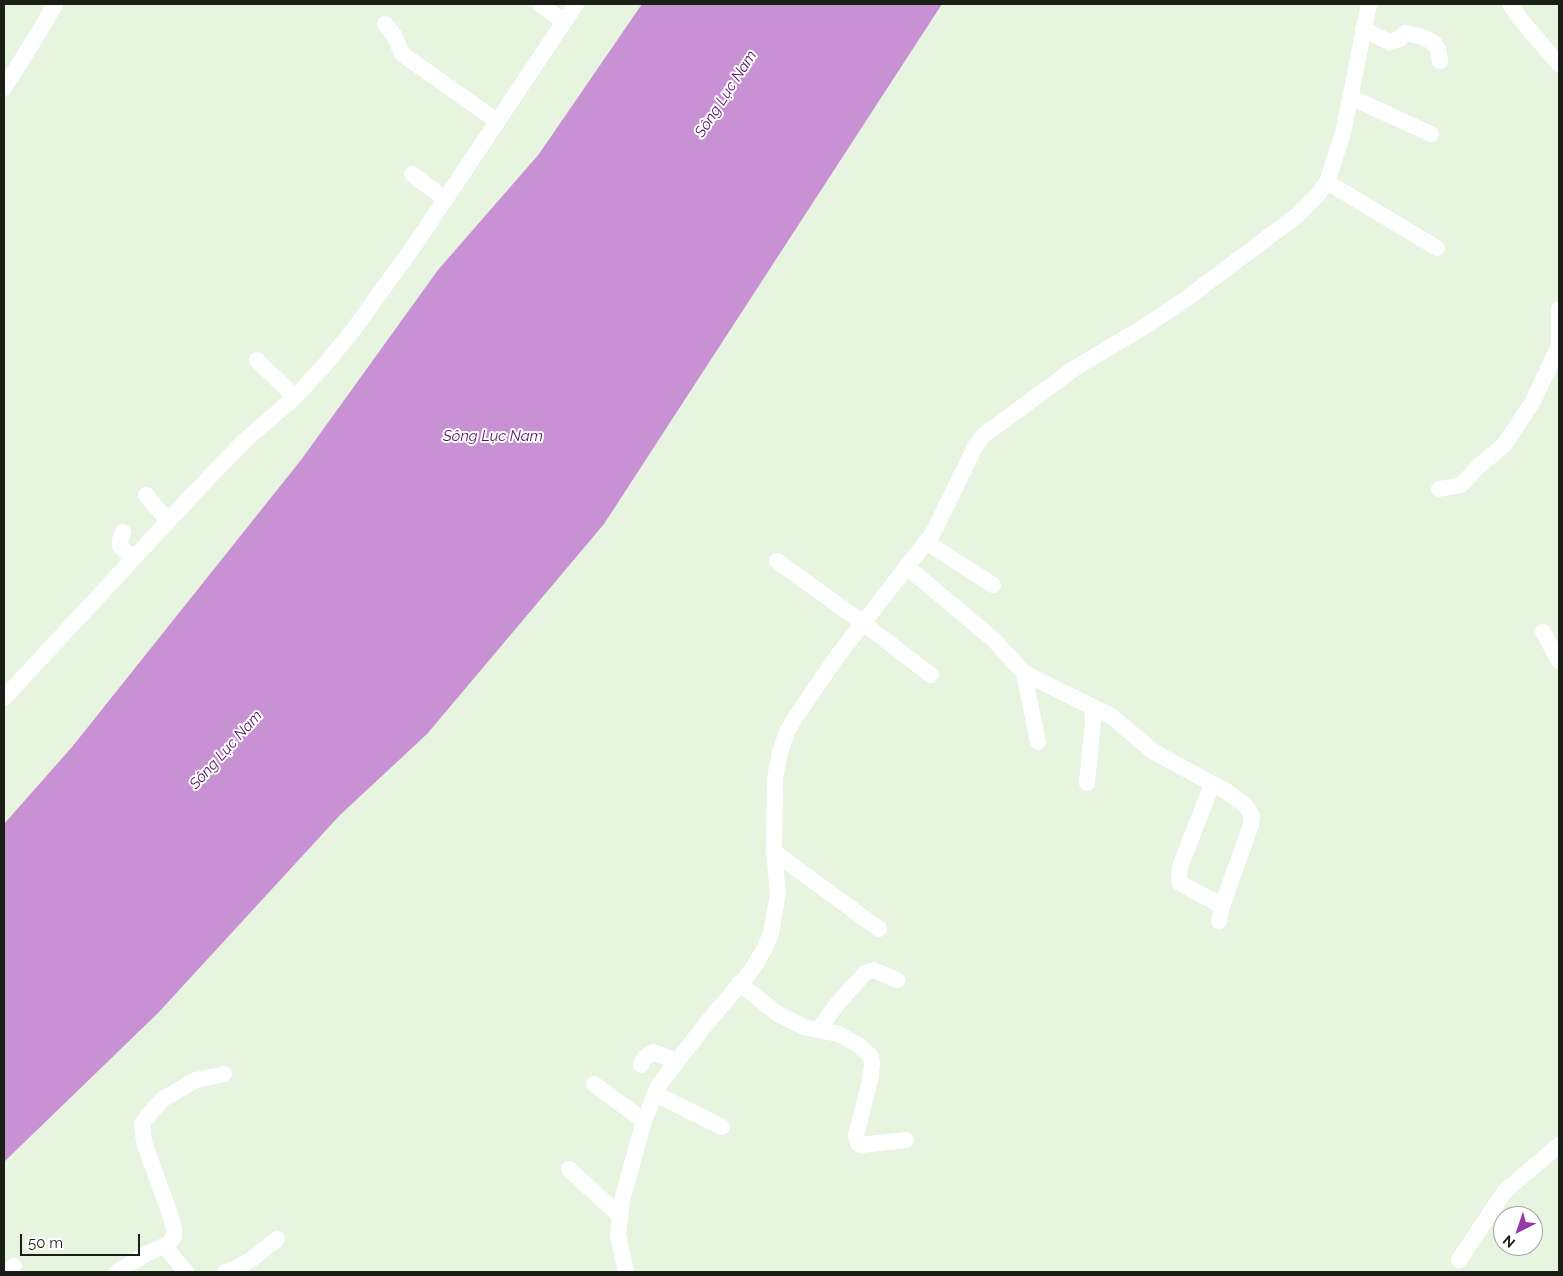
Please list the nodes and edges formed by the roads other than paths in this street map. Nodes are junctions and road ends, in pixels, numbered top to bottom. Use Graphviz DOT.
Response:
graph roads {
  1 [pos="55,4"];
  2 [pos="540,4"];
  3 [pos="576,4"];
  4 [pos="1369,4"];
  5 [pos="1510,4"];
  6 [pos="564,22"];
  7 [pos="385,24"];
  8 [pos="1363,29"];
  9 [pos="1440,61"];
  10 [pos="1559,64"];
  11 [pos="4,88"];
  12 [pos="1350,97"];
  13 [pos="497,121"];
  14 [pos="1431,134"];
  15 [pos="412,174"];
  16 [pos="1327,182"];
  17 [pos="445,199"];
  18 [pos="1437,248"];
  19 [pos="1559,309"];
  20 [pos="1559,347"];
  21 [pos="257,360"];
  22 [pos="295,397"];
  23 [pos="1439,489"];
  24 [pos="146,495"];
  25 [pos="168,521"];
  26 [pos="123,532"];
  27 [pos="926,542"];
  28 [pos="133,559"];
  29 [pos="777,561"];
  30 [pos="906,567"];
  31 [pos="993,585"];
  32 [pos="863,623"];
  33 [pos="1543,632"];
  34 [pos="1559,661"];
  35 [pos="1024,673"];
  36 [pos="931,675"];
  37 [pos="4,698"];
  38 [pos="1092,707"];
  39 [pos="1038,742"];
  40 [pos="1087,783"];
  41 [pos="1212,784"];
  42 [pos="774,852"];
  43 [pos="879,929"];
  44 [pos="897,980"];
  45 [pos="739,983"];
  46 [pos="818,1030"];
  47 [pos="676,1061"];
  48 [pos="641,1065"];
  49 [pos="224,1074"];
  50 [pos="594,1084"];
  51 [pos="655,1094"];
  52 [pos="644,1121"];
  53 [pos="722,1127"];
  54 [pos="906,1140"];
  55 [pos="1559,1145"];
  56 [pos="569,1169"];
  57 [pos="620,1216"];
  58 [pos="277,1239"];
  59 [pos="164,1246"];
  60 [pos="1459,1260"];
  61 [pos="117,1272"];
  62 [pos="186,1272"];
  63 [pos="225,1272"];
  64 [pos="626,1272"];
  1 -- 11 [label="street"];
  2 -- 6 [label="street"];
  3 -- 6 [label="street"];
  4 -- 8 [label="street"];
  5 -- 10 [label="street"];
  6 -- 13 [label="street"];
  7 -- 13 [label="street"];
  8 -- 9 [label="street"];
  8 -- 12 [label="street"];
  12 -- 14 [label="street"];
  12 -- 16 [label="street"];
  13 -- 17 [label="street"];
  15 -- 17 [label="street"];
  16 -- 18 [label="street"];
  16 -- 27 [label="street"];
  17 -- 22 [label="street"];
  19 -- 20 [label="street"];
  20 -- 23 [label="street"];
  21 -- 22 [label="street"];
  22 -- 25 [label="street"];
  24 -- 25 [label="street"];
  25 -- 28 [label="street"];
  26 -- 28 [label="street"];
  27 -- 30 [label="street"];
  27 -- 31 [label="street"];
  28 -- 37 [label="street"];
  29 -- 32 [label="street"];
  30 -- 32 [label="street"];
  30 -- 35 [label="street"];
  32 -- 36 [label="street"];
  32 -- 42 [label="street"];
  33 -- 34 [label="street"];
  35 -- 38 [label="street"];
  35 -- 39 [label="street"];
  38 -- 40 [label="street"];
  38 -- 41 [label="street"];
  41 -- 41 [label="street"];
  42 -- 43 [label="street"];
  42 -- 45 [label="street"];
  44 -- 46 [label="street"];
  45 -- 46 [label="street"];
  45 -- 47 [label="street"];
  46 -- 54 [label="street"];
  47 -- 48 [label="street"];
  47 -- 51 [label="street"];
  49 -- 59 [label="street"];
  50 -- 52 [label="street"];
  51 -- 52 [label="street"];
  51 -- 53 [label="street"];
  52 -- 57 [label="street"];
  55 -- 60 [label="street"];
  56 -- 57 [label="street"];
  57 -- 64 [label="street"];
  58 -- 63 [label="street"];
  59 -- 61 [label="street"];
  59 -- 62 [label="street"];
}
